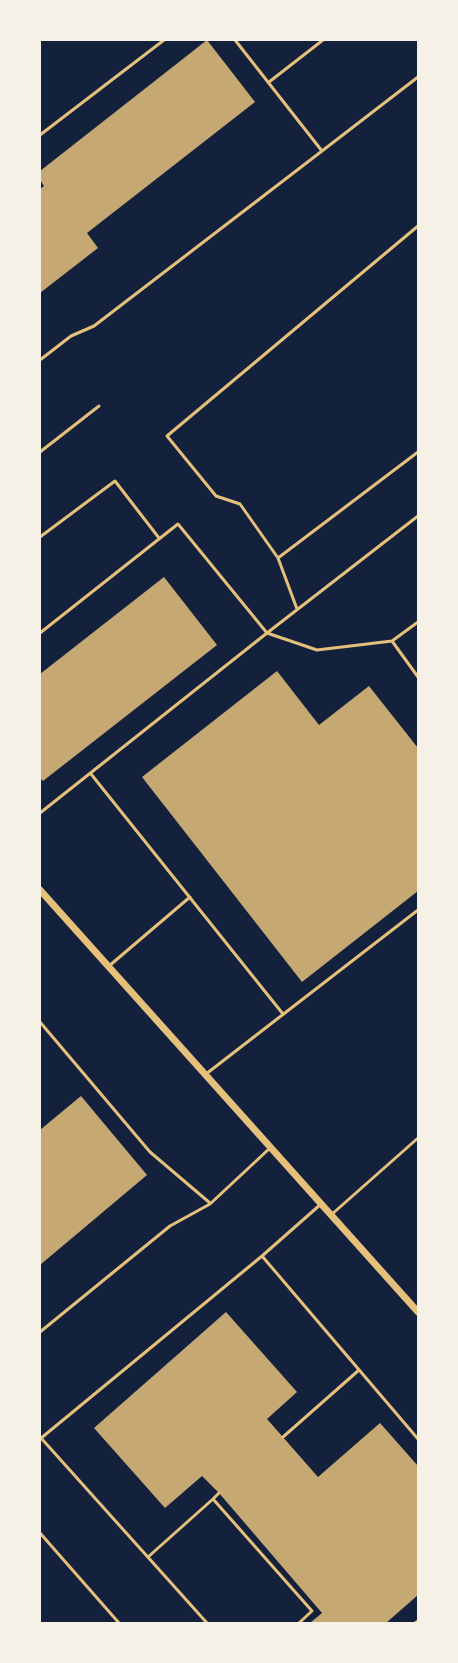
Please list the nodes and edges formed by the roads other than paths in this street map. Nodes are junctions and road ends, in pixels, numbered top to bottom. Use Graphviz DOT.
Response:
graph roads {
  1 [pos="164,40"];
  2 [pos="235,40"];
  3 [pos="323,40"];
  4 [pos="418,77"];
  5 [pos="269,82"];
  6 [pos="40,135"];
  7 [pos="322,151"];
  8 [pos="418,226"];
  9 [pos="40,360"];
  10 [pos="100,406"];
  11 [pos="40,452"];
  12 [pos="418,452"];
  13 [pos="418,516"];
  14 [pos="40,537"];
  15 [pos="160,538"];
  16 [pos="278,558"];
  17 [pos="297,609"];
  18 [pos="418,622"];
  19 [pos="40,633"];
  20 [pos="268,633"];
  21 [pos="392,641"];
  22 [pos="418,677"];
  23 [pos="91,774"];
  24 [pos="40,814"];
  25 [pos="41,893"];
  26 [pos="190,897"];
  27 [pos="418,910"];
  28 [pos="109,966"];
  29 [pos="283,1014"];
  30 [pos="40,1022"];
  31 [pos="206,1074"];
  32 [pos="418,1138"];
  33 [pos="271,1147"];
  34 [pos="210,1203"];
  35 [pos="321,1204"];
  36 [pos="332,1215"];
  37 [pos="262,1256"];
  38 [pos="418,1312"];
  39 [pos="40,1332"];
  40 [pos="359,1370"];
  41 [pos="283,1437"];
  42 [pos="41,1438"];
  43 [pos="418,1439"];
  44 [pos="219,1493"];
  45 [pos="213,1499"];
  46 [pos="40,1533"];
  47 [pos="148,1557"];
  48 [pos="418,1621"];
  49 [pos="119,1623"];
  50 [pos="207,1623"];
  51 [pos="299,1623"];
  52 [pos="416,1623"];
  1 -- 6 [label="lane"];
  2 -- 5 [label="lane"];
  3 -- 5 [label="lane"];
  4 -- 7 [label="lane"];
  5 -- 7 [label="lane"];
  7 -- 9 [label="lane"];
  8 -- 16 [label="lane"];
  10 -- 11 [label="lane"];
  12 -- 16 [label="lane"];
  13 -- 17 [label="lane"];
  14 -- 15 [label="lane"];
  15 -- 19 [label="lane"];
  15 -- 20 [label="lane"];
  16 -- 17 [label="lane"];
  17 -- 20 [label="lane"];
  18 -- 21 [label="lane"];
  20 -- 21 [label="lane"];
  20 -- 23 [label="lane"];
  21 -- 22 [label="lane"];
  23 -- 24 [label="lane"];
  23 -- 26 [label="lane"];
  25 -- 28 [label="street"];
  26 -- 28 [label="lane"];
  26 -- 29 [label="lane"];
  27 -- 29 [label="lane"];
  28 -- 31 [label="street"];
  29 -- 31 [label="lane"];
  30 -- 34 [label="lane"];
  31 -- 33 [label="street"];
  32 -- 36 [label="lane"];
  33 -- 34 [label="lane"];
  33 -- 35 [label="street"];
  34 -- 39 [label="lane"];
  35 -- 36 [label="street"];
  35 -- 37 [label="lane"];
  36 -- 38 [label="street"];
  37 -- 40 [label="lane"];
  37 -- 42 [label="lane"];
  40 -- 41 [label="lane"];
  40 -- 43 [label="lane"];
  42 -- 47 [label="lane"];
  44 -- 45 [label="lane"];
  45 -- 47 [label="lane"];
  45 -- 51 [label="lane"];
  46 -- 49 [label="lane"];
  47 -- 50 [label="lane"];
  48 -- 52 [label="lane"];
}
